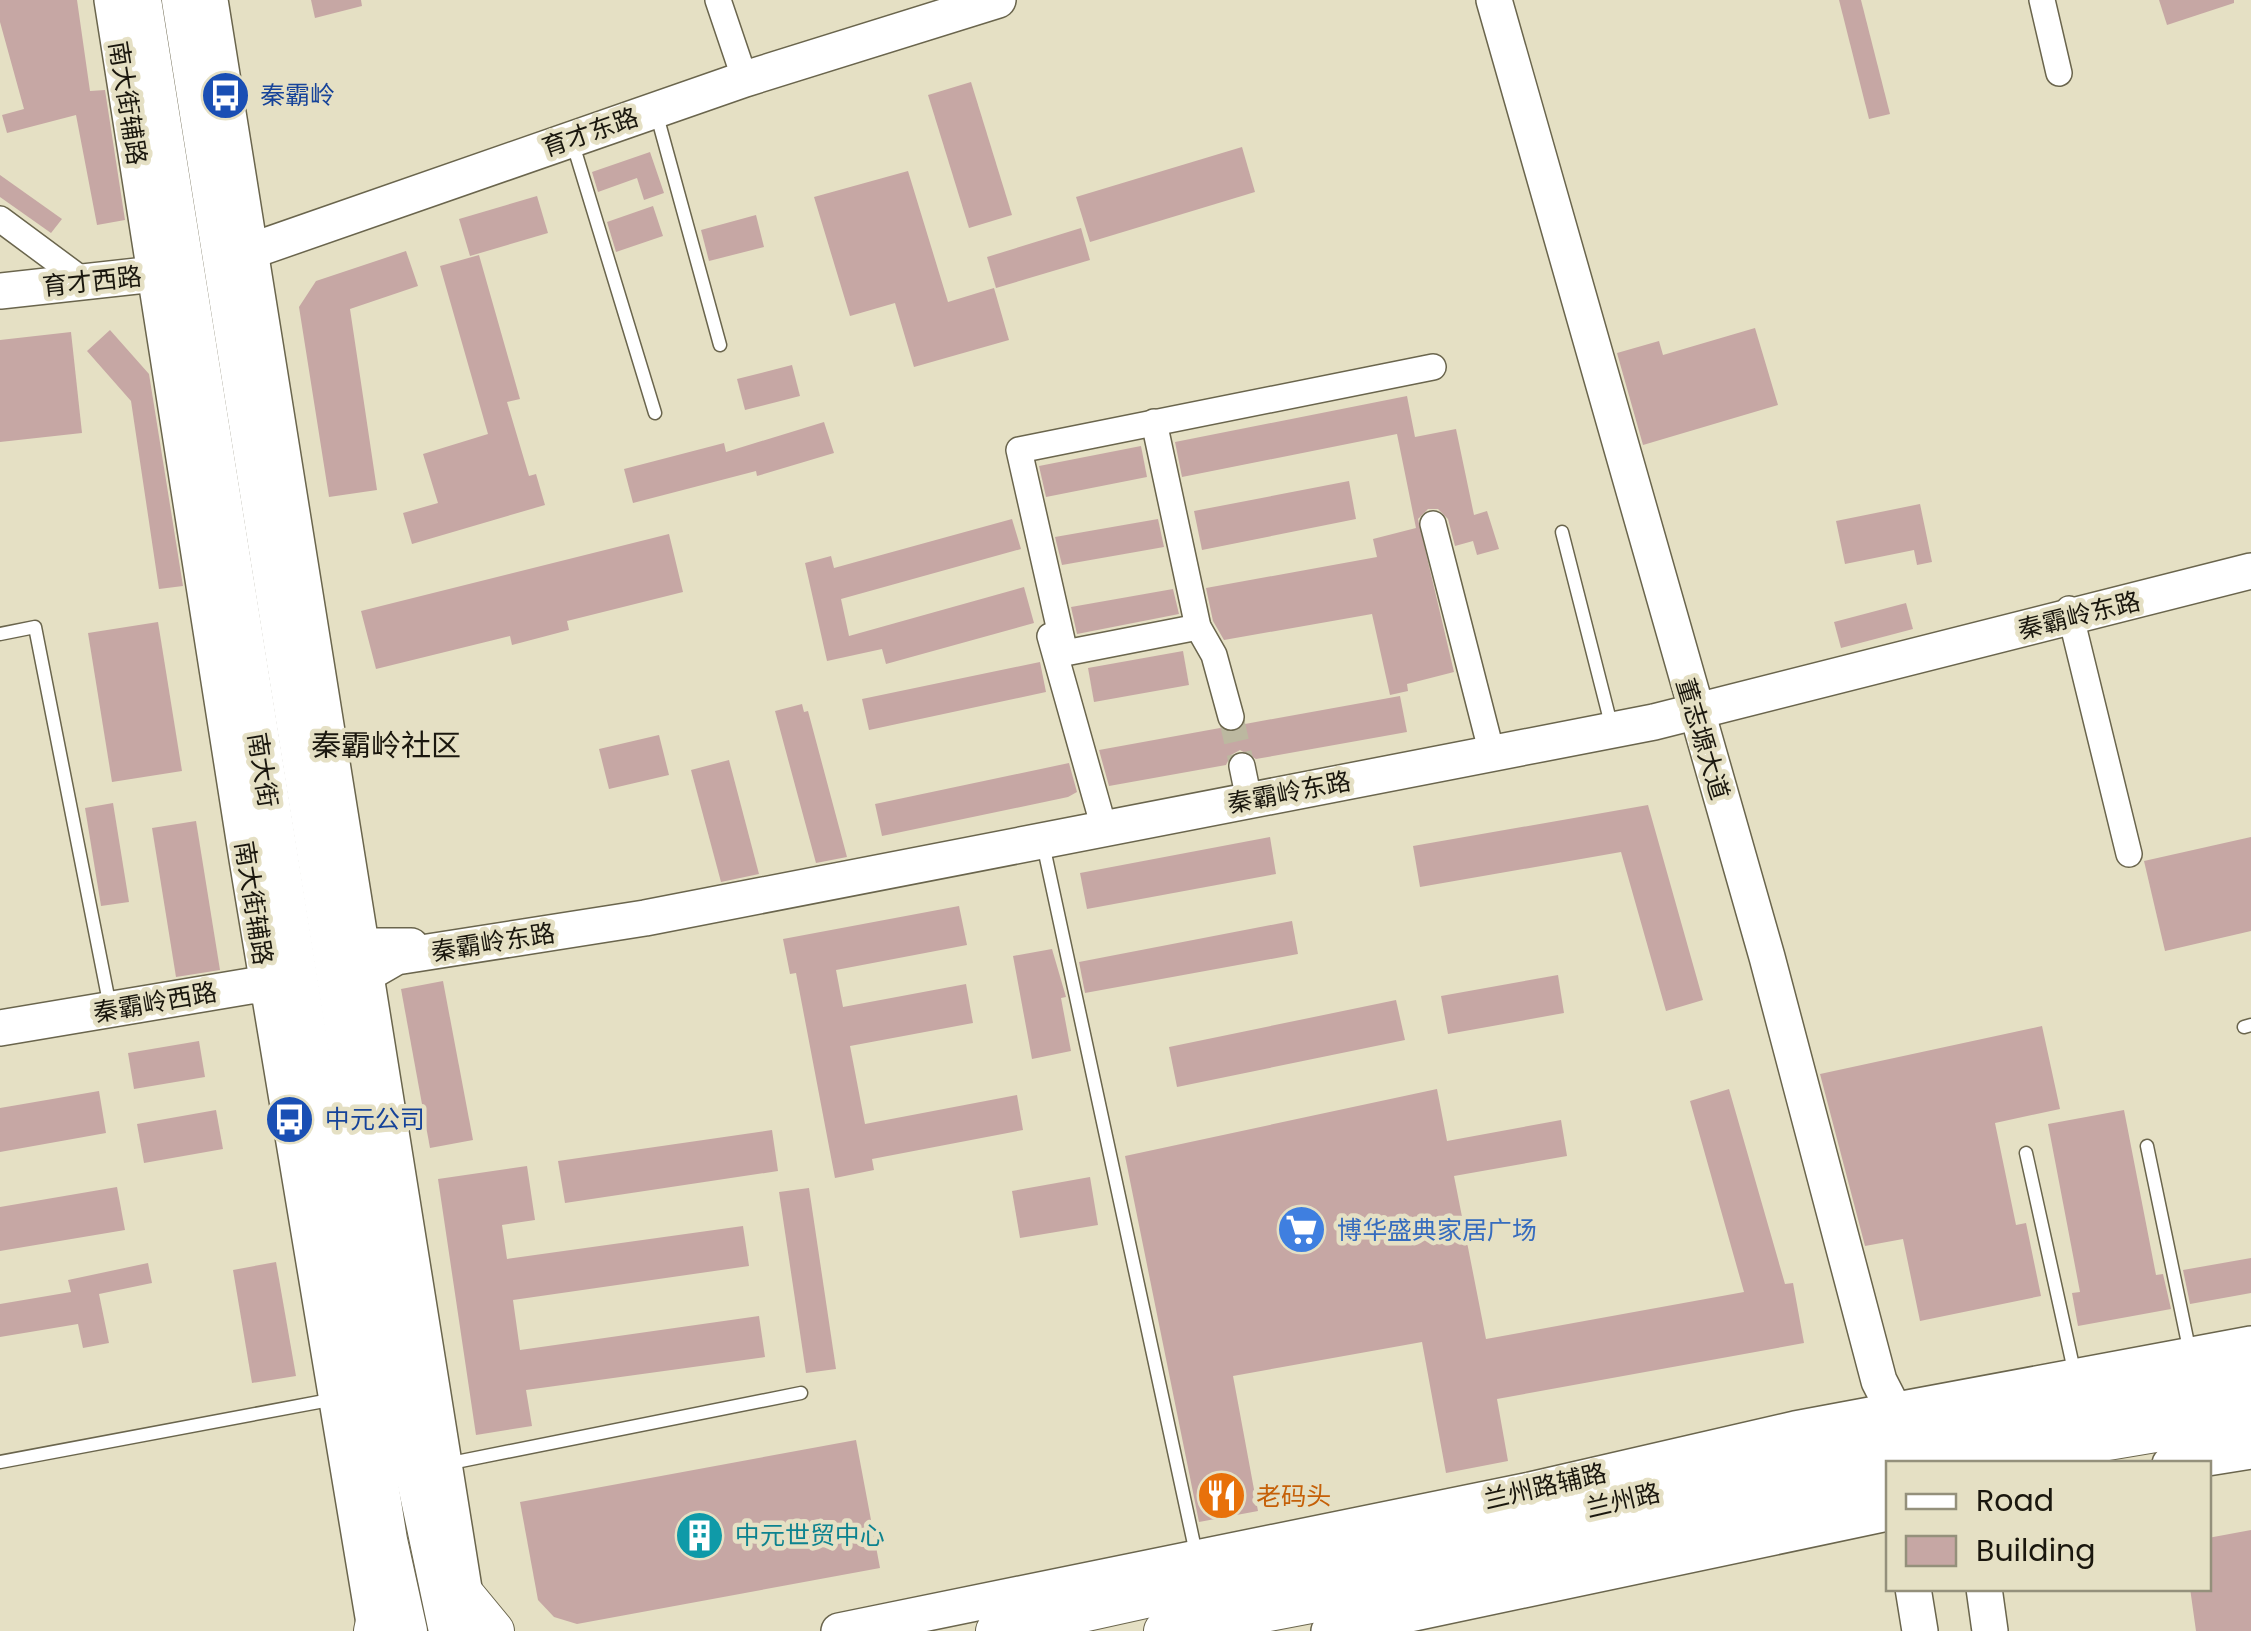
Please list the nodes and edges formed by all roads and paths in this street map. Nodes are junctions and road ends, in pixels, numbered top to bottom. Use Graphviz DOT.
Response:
graph roads {
  1 [pos="112,0"];
  2 [pos="141,0"];
  3 [pos="182,0"];
  4 [pos="210,0"];
  5 [pos="718,0"];
  6 [pos="956,0"];
  7 [pos="998,0"];
  8 [pos="1482,0"];
  9 [pos="1494,0"];
  10 [pos="2042,0"];
  11 [pos="740,68"];
  12 [pos="2059,74"];
  13 [pos="656,110"];
  14 [pos="571,138"];
  15 [pos="0,219"];
  16 [pos="201,256"];
  17 [pos="0,272"];
  18 [pos="75,274"];
  19 [pos="0,291"];
  20 [pos="720,345"];
  21 [pos="1433,368"];
  22 [pos="655,413"];
  23 [pos="1154,422"];
  24 [pos="1016,508"];
  25 [pos="1433,524"];
  26 [pos="1562,532"];
  27 [pos="2251,562"];
  28 [pos="2251,572"];
  29 [pos="2070,613"];
  30 [pos="1198,628"];
  31 [pos="0,634"];
  32 [pos="1688,709"];
  33 [pos="1232,717"];
  34 [pos="1611,726"];
  35 [pos="1491,749"];
  36 [pos="1102,824"];
  37 [pos="1041,836"];
  38 [pos="2128,854"];
  39 [pos="352,952"];
  40 [pos="274,967"];
  41 [pos="110,1005"];
  42 [pos="342,1012"];
  43 [pos="0,1019"];
  44 [pos="0,1028"];
  45 [pos="2147,1146"];
  46 [pos="2026,1153"];
  47 [pos="2251,1344"];
  48 [pos="2190,1356"];
  49 [pos="2075,1377"];
  50 [pos="2251,1380"];
  51 [pos="801,1393"];
  52 [pos="335,1399"];
  53 [pos="2251,1416"];
  54 [pos="1897,1445"];
  55 [pos="2251,1451"];
  56 [pos="1983,1461"];
  57 [pos="2189,1461"];
  58 [pos="0,1462"];
  59 [pos="444,1464"];
  60 [pos="1886,1513"];
  61 [pos="1200,1571"];
  62 [pos="1914,1591"];
  63 [pos="1984,1591"];
  64 [pos="458,1616"];
  65 [pos="385,1630"];
  66 [pos="494,1631"];
  67 [pos="840,1631"];
  68 [pos="996,1631"];
  69 [pos="1164,1631"];
  70 [pos="1329,1631"];
  71 [pos="1920,1631"];
  72 [pos="1990,1631"];
  1 -- 16 [label="street, 南大街辅路"];
  2 -- 16 [label="main road, 南大街"];
  3 -- 16 [label="main road, 南大街"];
  4 -- 16 [label="street"];
  5 -- 11 [label="street"];
  6 -- 11 [label="street, 育才东路"];
  7 -- 13 [label="street, 育才东路"];
  8 -- 32 [label="street, 董志塬大道"];
  9 -- 32 [label="street, 董志塬大道"];
  10 -- 12 [label="street"];
  11 -- 16 [label="street, 育才东路"];
  13 -- 14 [label="street, 育才东路"];
  13 -- 20 [label="lane"];
  14 -- 16 [label="street, 育才东路"];
  14 -- 22 [label="lane"];
  15 -- 18 [label="street"];
  16 -- 18 [label="street, 育才西路"];
  16 -- 39 [label="main road, 南大街"];
  16 -- 40 [label="main road, 南大街"];
  17 -- 18 [label="street, 育才西路"];
  18 -- 19 [label="street, 育才西路"];
  21 -- 23 [label="street"];
  23 -- 30 [label="street"];
  23 -- 30 [label="street"];
  24 -- 36 [label="street"];
  25 -- 35 [label="street"];
  26 -- 34 [label="lane"];
  27 -- 29 [label="street, 秦霸岭东路"];
  28 -- 29 [label="street, 秦霸岭东路"];
  29 -- 32 [label="street, 秦霸岭东路"];
  29 -- 38 [label="street"];
  30 -- 33 [label="street"];
  31 -- 41 [label="lane"];
  32 -- 34 [label="street, 秦霸岭东路"];
  32 -- 54 [label="street, 董志塬大道"];
  34 -- 35 [label="street, 秦霸岭东路"];
  35 -- 36 [label="street, 秦霸岭东路"];
  36 -- 37 [label="street, 秦霸岭东路"];
  37 -- 39 [label="street, 秦霸岭东路"];
  37 -- 61 [label="lane"];
  39 -- 42 [label="main road, 南大街"];
  39 -- 42 [label="street, 秦霸岭东路"];
  39 -- 59 [label="street"];
  40 -- 41 [label="street, 秦霸岭西路"];
  40 -- 52 [label="street, 南大街辅路"];
  40 -- 65 [label="main road, 南大街"];
  41 -- 43 [label="street, 秦霸岭西路"];
  41 -- 44 [label="street, 秦霸岭西路"];
  42 -- 64 [label="main road, 南大街"];
  45 -- 48 [label="lane"];
  46 -- 49 [label="lane"];
  47 -- 48 [label="street"];
  48 -- 49 [label="street"];
  49 -- 54 [label="street"];
  50 -- 54 [label="main road, 兰州路"];
  51 -- 59 [label="lane"];
  52 -- 58 [label="lane"];
  52 -- 65 [label="street, 南大街辅路"];
  53 -- 56 [label="main road"];
  54 -- 61 [label="main road, 兰州路"];
  54 -- 69 [label="main road, 兰州路"];
  55 -- 57 [label="street"];
  59 -- 64 [label="street"];
  60 -- 70 [label="street"];
  61 -- 67 [label="street"];
  61 -- 68 [label="main road, 兰州路"];
  62 -- 71 [label="street"];
  63 -- 72 [label="street"];
  64 -- 66 [label="main road, 南大街"];
}
